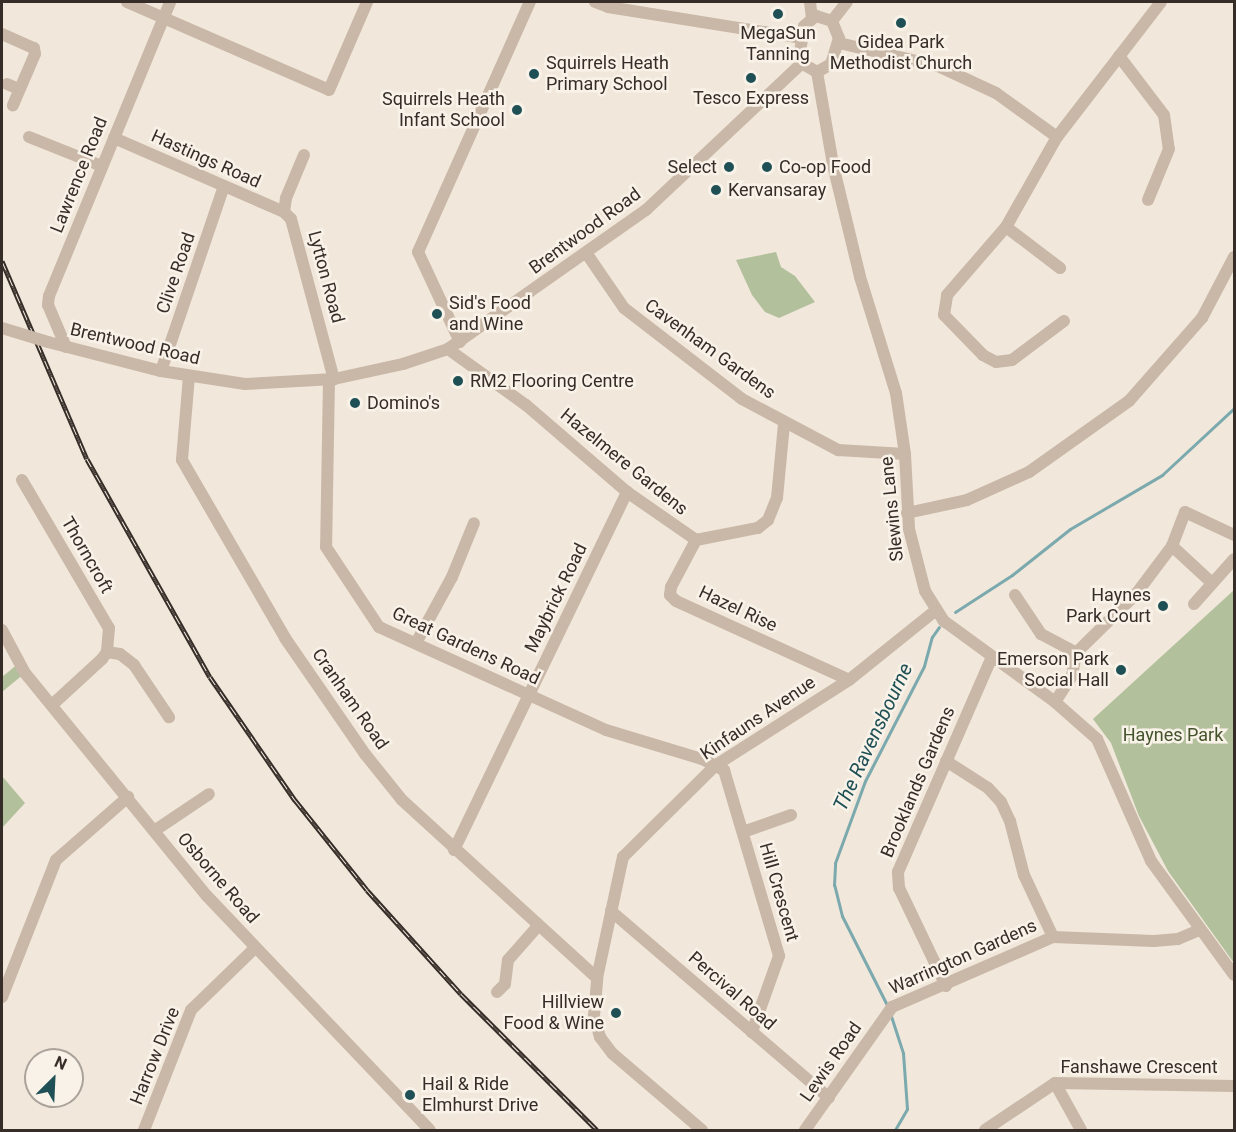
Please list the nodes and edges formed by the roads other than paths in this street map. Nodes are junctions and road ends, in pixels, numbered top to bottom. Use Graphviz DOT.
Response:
graph roads {
  1 [pos="127,2"];
  2 [pos="170,2"];
  3 [pos="367,2"];
  4 [pos="530,2"];
  5 [pos="594,2"];
  6 [pos="810,2"];
  7 [pos="847,2"];
  8 [pos="1161,2"];
  9 [pos="163,17"];
  10 [pos="812,18"];
  11 [pos="832,21"];
  12 [pos="2,34"];
  13 [pos="801,38"];
  14 [pos="839,43"];
  15 [pos="1119,56"];
  16 [pos="803,62"];
  17 [pos="817,72"];
  18 [pos="7,84"];
  19 [pos="19,89"];
  20 [pos="13,105"];
  21 [pos="29,137"];
  22 [pos="1057,137"];
  23 [pos="114,138"];
  24 [pos="303,154"];
  25 [pos="102,166"];
  26 [pos="224,186"];
  27 [pos="1148,200"];
  28 [pos="284,212"];
  29 [pos="1006,227"];
  30 [pos="587,254"];
  31 [pos="1234,257"];
  32 [pos="1060,268"];
  33 [pos="1064,321"];
  34 [pos="2,328"];
  35 [pos="460,342"];
  36 [pos="66,347"];
  37 [pos="448,349"];
  38 [pos="161,371"];
  39 [pos="189,376"];
  40 [pos="332,379"];
  41 [pos="784,424"];
  42 [pos="905,454"];
  43 [pos="22,480"];
  44 [pos="627,492"];
  45 [pos="907,513"];
  46 [pos="474,523"];
  47 [pos="1234,535"];
  48 [pos="696,540"];
  49 [pos="1172,546"];
  50 [pos="1234,559"];
  51 [pos="1212,584"];
  52 [pos="1015,595"];
  53 [pos="1194,604"];
  54 [pos="936,610"];
  55 [pos="2,630"];
  56 [pos="416,643"];
  57 [pos="107,652"];
  58 [pos="1076,653"];
  59 [pos="992,657"];
  60 [pos="849,680"];
  61 [pos="528,696"];
  62 [pos="1056,702"];
  63 [pos="52,705"];
  64 [pos="169,717"];
  65 [pos="946,761"];
  66 [pos="716,765"];
  67 [pos="208,794"];
  68 [pos="128,797"];
  69 [pos="791,815"];
  70 [pos="154,831"];
  71 [pos="743,832"];
  72 [pos="454,850"];
  73 [pos="611,911"];
  74 [pos="537,927"];
  75 [pos="1199,930"];
  76 [pos="1053,937"];
  77 [pos="255,948"];
  78 [pos="1234,975"];
  79 [pos="597,978"];
  80 [pos="946,987"];
  81 [pos="497,992"];
  82 [pos="2,997"];
  83 [pos="889,1011"];
  84 [pos="752,1032"];
  85 [pos="1055,1083"];
  86 [pos="1234,1086"];
  87 [pos="829,1098"];
  88 [pos="144,1131"];
  89 [pos="430,1131"];
  90 [pos="702,1131"];
  91 [pos="805,1131"];
  92 [pos="985,1131"];
  93 [pos="1081,1131"];
  1 -- 9 [label="street"];
  2 -- 9 [label="street, Lawrence Road"];
  3 -- 9 [label="street"];
  4 -- 35 [label="street"];
  5 -- 13 [label="street"];
  6 -- 10 [label="street"];
  7 -- 11 [label="street"];
  8 -- 15 [label="street"];
  9 -- 23 [label="street, Lawrence Road"];
  10 -- 11 [label="street"];
  10 -- 13 [label="street"];
  11 -- 14 [label="street"];
  12 -- 19 [label="street"];
  13 -- 16 [label="street"];
  14 -- 17 [label="street"];
  14 -- 22 [label="street"];
  15 -- 22 [label="street"];
  15 -- 27 [label="street"];
  16 -- 17 [label="street"];
  16 -- 30 [label="street, Brentwood Road"];
  17 -- 42 [label="street, Slewins Lane"];
  18 -- 19 [label="street"];
  19 -- 20 [label="street"];
  21 -- 25 [label="street"];
  22 -- 29 [label="street"];
  23 -- 25 [label="street, Lawrence Road"];
  23 -- 26 [label="street, Hastings Road"];
  24 -- 28 [label="street"];
  25 -- 36 [label="street, Lawrence Road"];
  26 -- 28 [label="street, Hastings Road"];
  26 -- 38 [label="street, Clive Road"];
  28 -- 40 [label="street, Lytton Road"];
  29 -- 32 [label="street"];
  29 -- 33 [label="street"];
  30 -- 35 [label="street, Brentwood Road"];
  30 -- 41 [label="street, Cavenham Gardens"];
  31 -- 45 [label="street"];
  34 -- 36 [label="street, Brentwood Road, bridge"];
  35 -- 37 [label="street, Brentwood Road"];
  36 -- 38 [label="street, Brentwood Road"];
  37 -- 40 [label="street, Brentwood Road"];
  37 -- 44 [label="street, Hazelmere Gardens"];
  38 -- 39 [label="street, Brentwood Road"];
  39 -- 40 [label="street, Brentwood Road"];
  39 -- 72 [label="street, Cranham Road"];
  40 -- 56 [label="street, Great Gardens Road"];
  41 -- 42 [label="street, Cavenham Gardens"];
  41 -- 48 [label="street, Hazelmere Gardens"];
  42 -- 45 [label="street, Slewins Lane"];
  43 -- 57 [label="street, Thorncroft"];
  44 -- 48 [label="street, Hazelmere Gardens"];
  44 -- 61 [label="street, Maybrick Road"];
  45 -- 54 [label="street, Slewins Lane"];
  46 -- 56 [label="street"];
  47 -- 49 [label="street"];
  48 -- 60 [label="street, Hazel Rise"];
  49 -- 51 [label="street"];
  49 -- 58 [label="street"];
  50 -- 51 [label="street"];
  51 -- 53 [label="street"];
  52 -- 58 [label="street"];
  54 -- 59 [label="street, Slewins Lane"];
  54 -- 60 [label="street, Kinfauns Avenue"];
  55 -- 63 [label="street, Osborne Road"];
  56 -- 61 [label="street, Great Gardens Road"];
  57 -- 63 [label="street"];
  57 -- 64 [label="street"];
  58 -- 62 [label="street"];
  59 -- 62 [label="street, Slewins Lane"];
  59 -- 65 [label="street, Brooklands Gardens"];
  60 -- 66 [label="street, Kinfauns Avenue"];
  61 -- 66 [label="street, Great Gardens Road"];
  61 -- 72 [label="street, Maybrick Road"];
  62 -- 75 [label="street, Slewins Lane"];
  63 -- 68 [label="street, Osborne Road"];
  65 -- 76 [label="street"];
  65 -- 80 [label="street, Brooklands Gardens"];
  66 -- 71 [label="street, Hill Crescent"];
  66 -- 73 [label="street, Kinfauns Avenue"];
  67 -- 70 [label="street"];
  68 -- 70 [label="street, Osborne Road"];
  68 -- 82 [label="street"];
  69 -- 71 [label="street"];
  70 -- 77 [label="street, Osborne Road"];
  71 -- 84 [label="street, Hill Crescent"];
  72 -- 74 [label="street, Cranham Road"];
  73 -- 79 [label="street, Kinfauns Avenue"];
  73 -- 84 [label="street, Percival Road"];
  74 -- 79 [label="street, Cranham Road"];
  74 -- 81 [label="street"];
  75 -- 76 [label="street, Warrington Gardens"];
  75 -- 78 [label="street, Slewins Lane"];
  76 -- 80 [label="street, Warrington Gardens"];
  77 -- 88 [label="street, Harrow Drive"];
  77 -- 89 [label="street, Osborne Road"];
  79 -- 90 [label="street, Kinfauns Avenue"];
  80 -- 83 [label="street, Warrington Gardens"];
  83 -- 87 [label="street, Lewis Road"];
  84 -- 87 [label="street, Percival Road"];
  85 -- 86 [label="street, Fanshawe Crescent"];
  85 -- 92 [label="street, Fanshawe Crescent"];
  85 -- 93 [label="street"];
  87 -- 91 [label="street, Lewis Road"];
}
